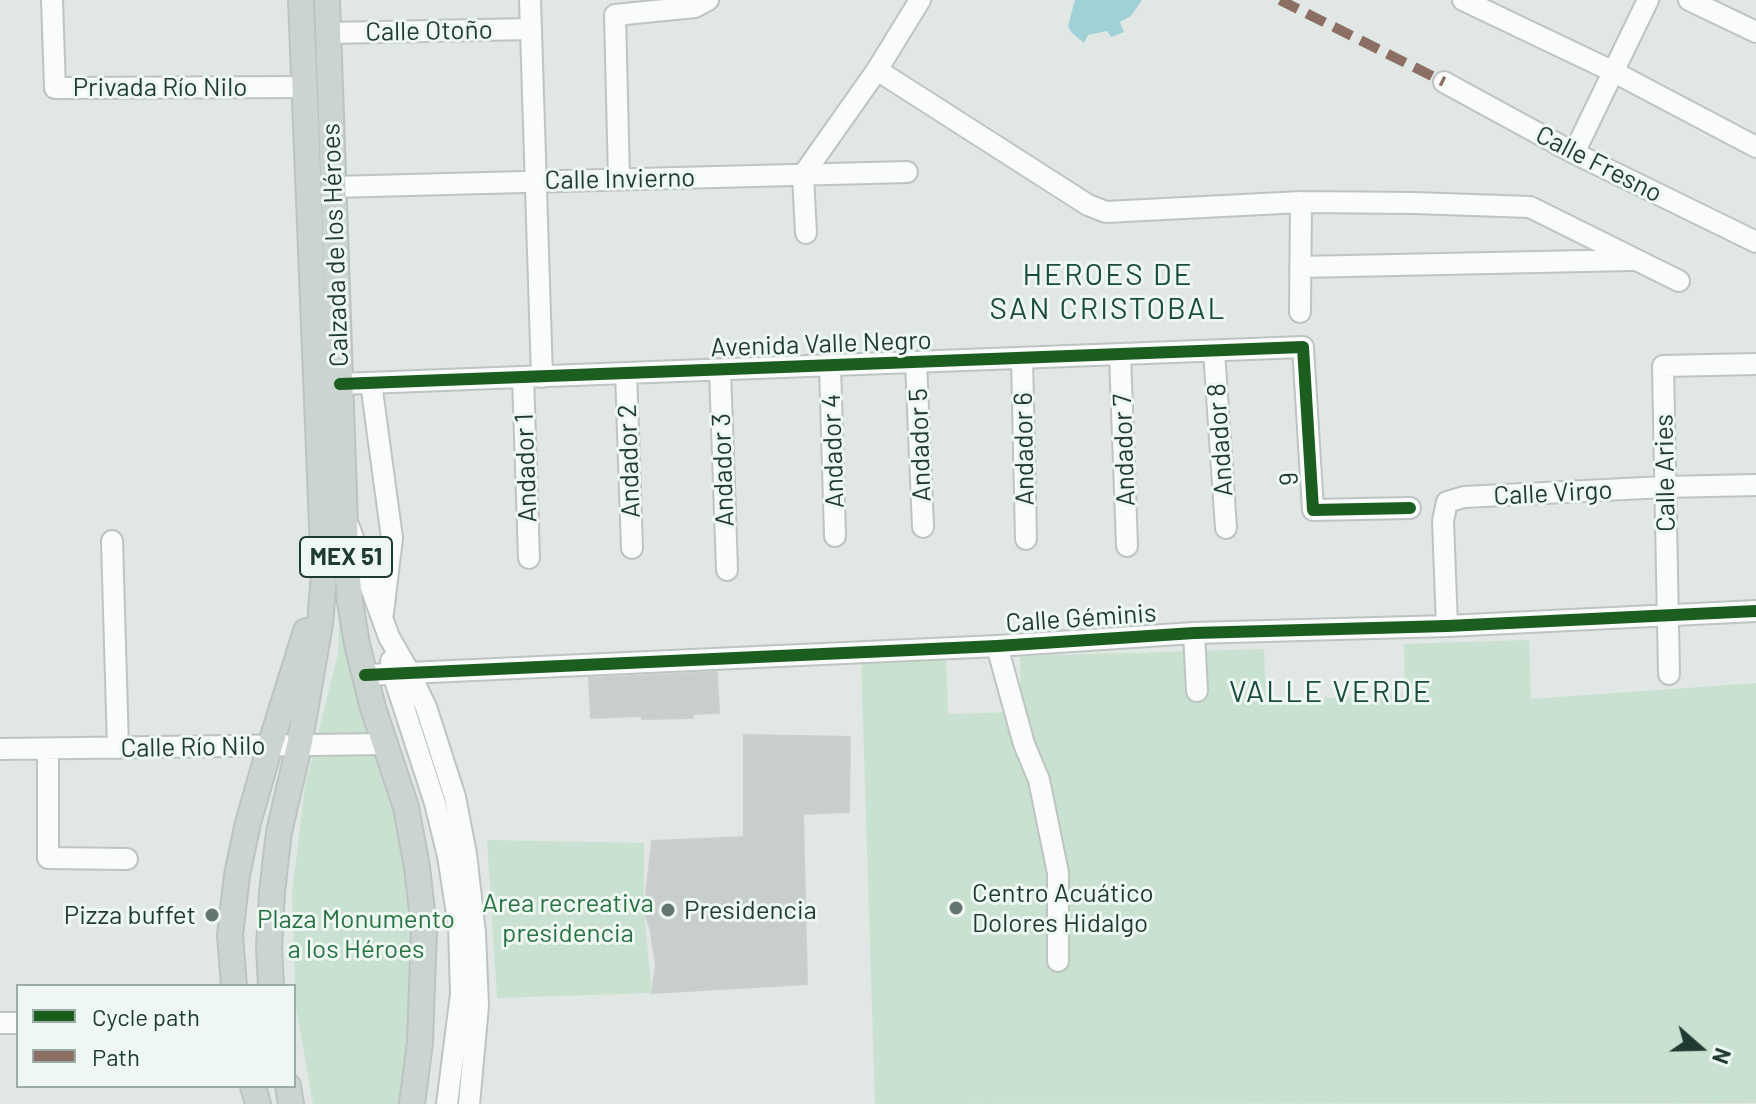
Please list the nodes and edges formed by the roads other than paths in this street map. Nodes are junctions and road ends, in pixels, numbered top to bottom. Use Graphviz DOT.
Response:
graph roads {
  1 [pos="52,0"];
  2 [pos="301,0"];
  3 [pos="327,0"];
  4 [pos="530,0"];
  5 [pos="708,0"];
  6 [pos="920,0"];
  7 [pos="1463,0"];
  8 [pos="1648,0"];
  9 [pos="1689,0"];
  10 [pos="1485,5"];
  11 [pos="531,29"];
  12 [pos="1756,32"];
  13 [pos="328,33"];
  14 [pos="877,70"];
  15 [pos="1614,72"];
  16 [pos="1444,82"];
  17 [pos="305,87"];
  18 [pos="1756,147"];
  19 [pos="1574,153"];
  20 [pos="907,172"];
  21 [pos="803,175"];
  22 [pos="619,179"];
  23 [pos="536,181"];
  24 [pos="333,187"];
  25 [pos="1301,202"];
  26 [pos="806,233"];
  27 [pos="1756,242"];
  28 [pos="1637,260"];
  29 [pos="1300,267"];
  30 [pos="1679,281"];
  31 [pos="1300,312"];
  32 [pos="1303,347"];
  33 [pos="1214,351"];
  34 [pos="1120,355"];
  35 [pos="1022,358"];
  36 [pos="916,362"];
  37 [pos="1756,364"];
  38 [pos="830,366"];
  39 [pos="720,370"];
  40 [pos="626,373"];
  41 [pos="533,377"];
  42 [pos="371,383"];
  43 [pos="340,384"];
  44 [pos="1756,485"];
  45 [pos="1665,487"];
  46 [pos="1410,508"];
  47 [pos="345,513"];
  48 [pos="923,527"];
  49 [pos="1226,528"];
  50 [pos="835,536"];
  51 [pos="1026,539"];
  52 [pos="112,541"];
  53 [pos="1127,546"];
  54 [pos="632,548"];
  55 [pos="529,558"];
  56 [pos="727,570"];
  57 [pos="324,575"];
  58 [pos="1756,611"];
  59 [pos="1667,614"];
  60 [pos="1447,626"];
  61 [pos="386,628"];
  62 [pos="1194,633"];
  63 [pos="997,646"];
  64 [pos="401,673"];
  65 [pos="1669,674"];
  66 [pos="365,675"];
  67 [pos="1197,691"];
  68 [pos="387,744"];
  69 [pos="270,746"];
  70 [pos="299,746"];
  71 [pos="118,748"];
  72 [pos="0,749"];
  73 [pos="48,749"];
  74 [pos="445,800"];
  75 [pos="127,859"];
  76 [pos="1058,961"];
  77 [pos="234,984"];
  78 [pos="271,984"];
  79 [pos="447,1101"];
  80 [pos="469,1102"];
  81 [pos="412,1104"];
  1 -- 17 [label="street, Privada Río Nilo"];
  2 -- 17 [label="main road, Calzada de los Héroes / MEX 51"];
  3 -- 13 [label="main road, Calzada de los Héroes / MEX 51"];
  4 -- 11 [label="street, Andador 1"];
  5 -- 22 [label="street"];
  6 -- 14 [label="street"];
  7 -- 10 [label="street"];
  8 -- 15 [label="street"];
  9 -- 12 [label="street"];
  10 -- 15 [label="street"];
  11 -- 13 [label="street, Calle Otoño"];
  11 -- 23 [label="street, Andador 1"];
  13 -- 24 [label="main road, Calzada de los Héroes / MEX 51"];
  14 -- 21 [label="street"];
  14 -- 25 [label="street"];
  15 -- 18 [label="street"];
  15 -- 19 [label="street"];
  16 -- 19 [label="street, Calle Fresno"];
  17 -- 57 [label="main road, Calzada de los Héroes / MEX 51"];
  19 -- 27 [label="street, Calle Fresno"];
  20 -- 21 [label="street, Calle Invierno"];
  21 -- 22 [label="street, Calle Invierno"];
  21 -- 26 [label="street"];
  22 -- 23 [label="street, Calle Invierno"];
  23 -- 24 [label="street, Calle Invierno"];
  23 -- 41 [label="street, Andador 1"];
  24 -- 43 [label="main road, Calzada de los Héroes / MEX 51"];
  25 -- 28 [label="street"];
  25 -- 29 [label="street"];
  28 -- 29 [label="street"];
  28 -- 30 [label="street"];
  29 -- 31 [label="street"];
  32 -- 33 [label="street, Avenida Valle Negro"];
  32 -- 46 [label="street, 9"];
  33 -- 34 [label="street, Avenida Valle Negro"];
  33 -- 49 [label="street, Andador 8"];
  34 -- 35 [label="street, Avenida Valle Negro"];
  34 -- 53 [label="street, Andador 7"];
  35 -- 36 [label="street, Avenida Valle Negro"];
  35 -- 51 [label="street, Andador 6"];
  36 -- 38 [label="street, Avenida Valle Negro"];
  36 -- 48 [label="street, Andador 5"];
  37 -- 45 [label="street, Calle Aries"];
  38 -- 39 [label="street, Avenida Valle Negro"];
  38 -- 50 [label="street, Andador 4"];
  39 -- 40 [label="street, Avenida Valle Negro"];
  39 -- 56 [label="street, Andador 3"];
  40 -- 41 [label="street, Avenida Valle Negro"];
  40 -- 54 [label="street, Andador 2"];
  41 -- 42 [label="street, Avenida Valle Negro"];
  41 -- 55 [label="street, Andador 1"];
  42 -- 43 [label="street, Avenida Valle Negro"];
  42 -- 61 [label="street"];
  43 -- 47 [label="main road, Calzada de los Héroes / MEX 51"];
  44 -- 45 [label="street, Calle Virgo"];
  45 -- 59 [label="street, Calle Aries"];
  45 -- 60 [label="street, Calle Virgo"];
  47 -- 61 [label="street"];
  47 -- 66 [label="main road, Calzada de los Héroes / MEX 51"];
  52 -- 71 [label="street"];
  57 -- 69 [label="main road"];
  57 -- 70 [label="main road, Calzada de los Héroes / MEX 51"];
  58 -- 59 [label="street, Calle Géminis"];
  59 -- 60 [label="street, Calle Géminis"];
  59 -- 65 [label="street, Calle Aries"];
  60 -- 62 [label="street, Calle Géminis"];
  61 -- 64 [label="street"];
  62 -- 63 [label="street, Calle Géminis"];
  62 -- 67 [label="street"];
  63 -- 64 [label="street, Calle Géminis"];
  63 -- 76 [label="street"];
  64 -- 66 [label="street, Calle Géminis"];
  64 -- 74 [label="street"];
  66 -- 68 [label="main road, Calzada de los Héroes / MEX 51"];
  68 -- 70 [label="street, Calle Río Nilo"];
  68 -- 81 [label="main road, Calzada de los Héroes / MEX 51"];
  69 -- 70 [label="street, Calle Río Nilo"];
  69 -- 71 [label="street, Calle Río Nilo"];
  69 -- 77 [label="main road"];
  70 -- 78 [label="main road, Calzada de los Héroes / MEX 51"];
  71 -- 73 [label="street, Calle Río Nilo"];
  72 -- 73 [label="street, Calle Río Nilo"];
  73 -- 75 [label="street"];
  74 -- 79 [label="street"];
  74 -- 80 [label="street"];
  79 -- 80 [label="street"];
}
